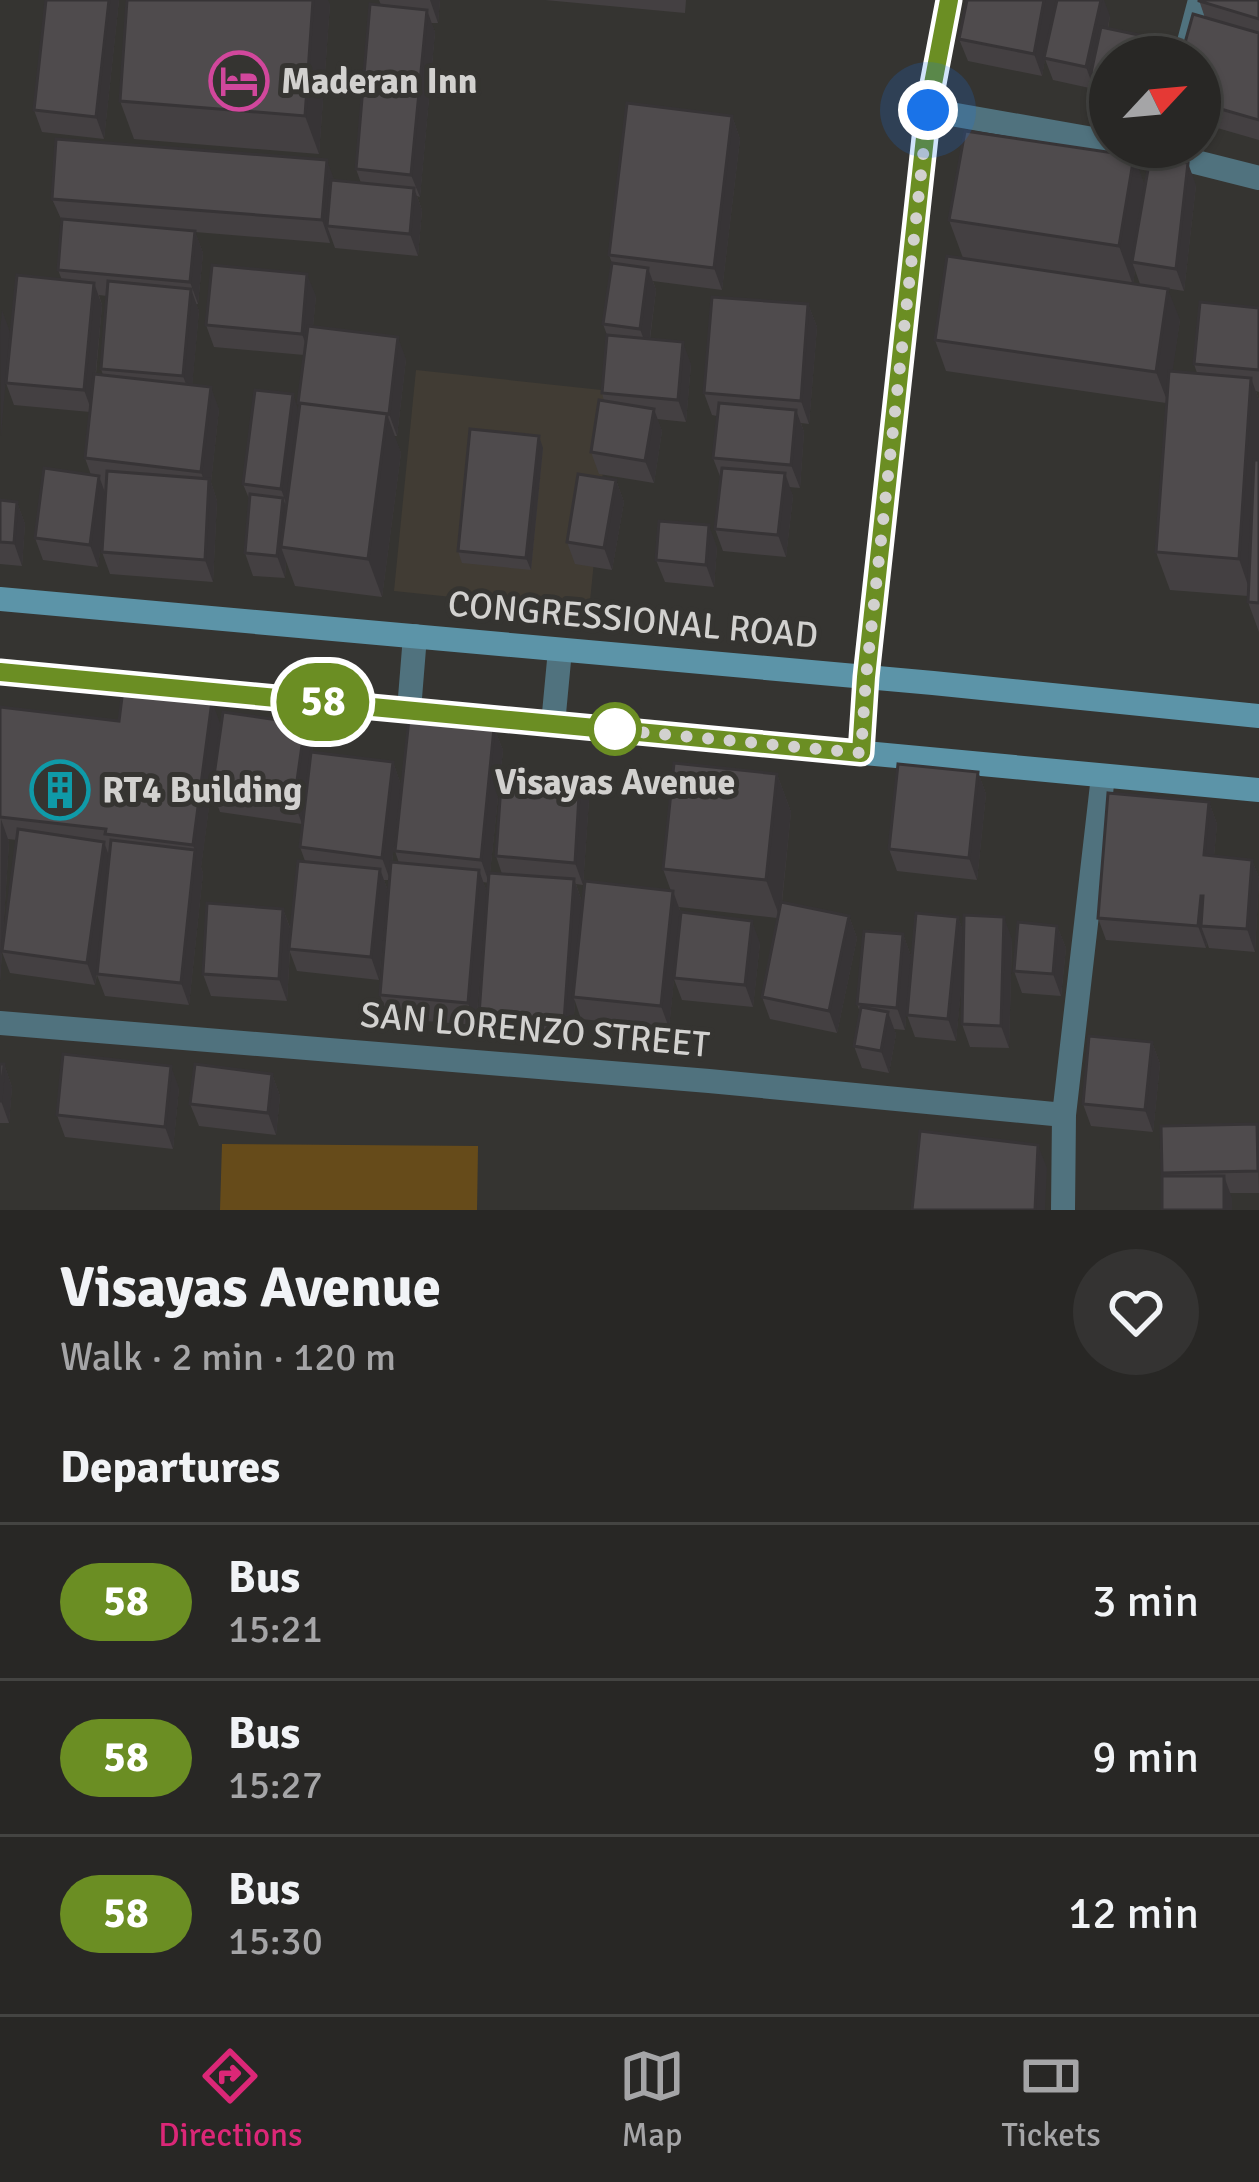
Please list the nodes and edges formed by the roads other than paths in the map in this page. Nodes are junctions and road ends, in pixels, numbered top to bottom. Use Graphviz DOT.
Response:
graph roads {
  1 [pos="949,0"];
  2 [pos="1201,0"];
  3 [pos="1191,36"];
  4 [pos="928,110"];
  5 [pos="1089,138"];
  6 [pos="1221,167"];
  7 [pos="1259,178"];
  8 [pos="0,599"];
  9 [pos="416,636"];
  10 [pos="560,650"];
  11 [pos="0,672"];
  12 [pos="866,677"];
  13 [pos="409,710"];
  14 [pos="1259,716"];
  15 [pos="554,724"];
  16 [pos="861,753"];
  17 [pos="1103,776"];
  18 [pos="1259,790"];
  19 [pos="0,1022"];
  20 [pos="1064,1115"];
  21 [pos="1063,1210"];
  1 -- 4 [label="street"];
  2 -- 3 [label="street"];
  4 -- 5 [label="street"];
  4 -- 12 [label="street"];
  6 -- 7 [label="street"];
  8 -- 9 [label="main road, CONGRESSIONAL ROAD"];
  9 -- 10 [label="main road, CONGRESSIONAL ROAD"];
  9 -- 13 [label="street"];
  10 -- 12 [label="main road, CONGRESSIONAL ROAD"];
  10 -- 15 [label="street"];
  11 -- 13 [label="main road"];
  12 -- 14 [label="main road, CONGRESSIONAL ROAD"];
  12 -- 16 [label="street"];
  13 -- 15 [label="main road"];
  15 -- 16 [label="main road"];
  16 -- 17 [label="main road"];
  17 -- 18 [label="main road"];
  17 -- 20 [label="street"];
  19 -- 20 [label="street, SAN LORENZO STREET"];
  20 -- 21 [label="street"];
}
